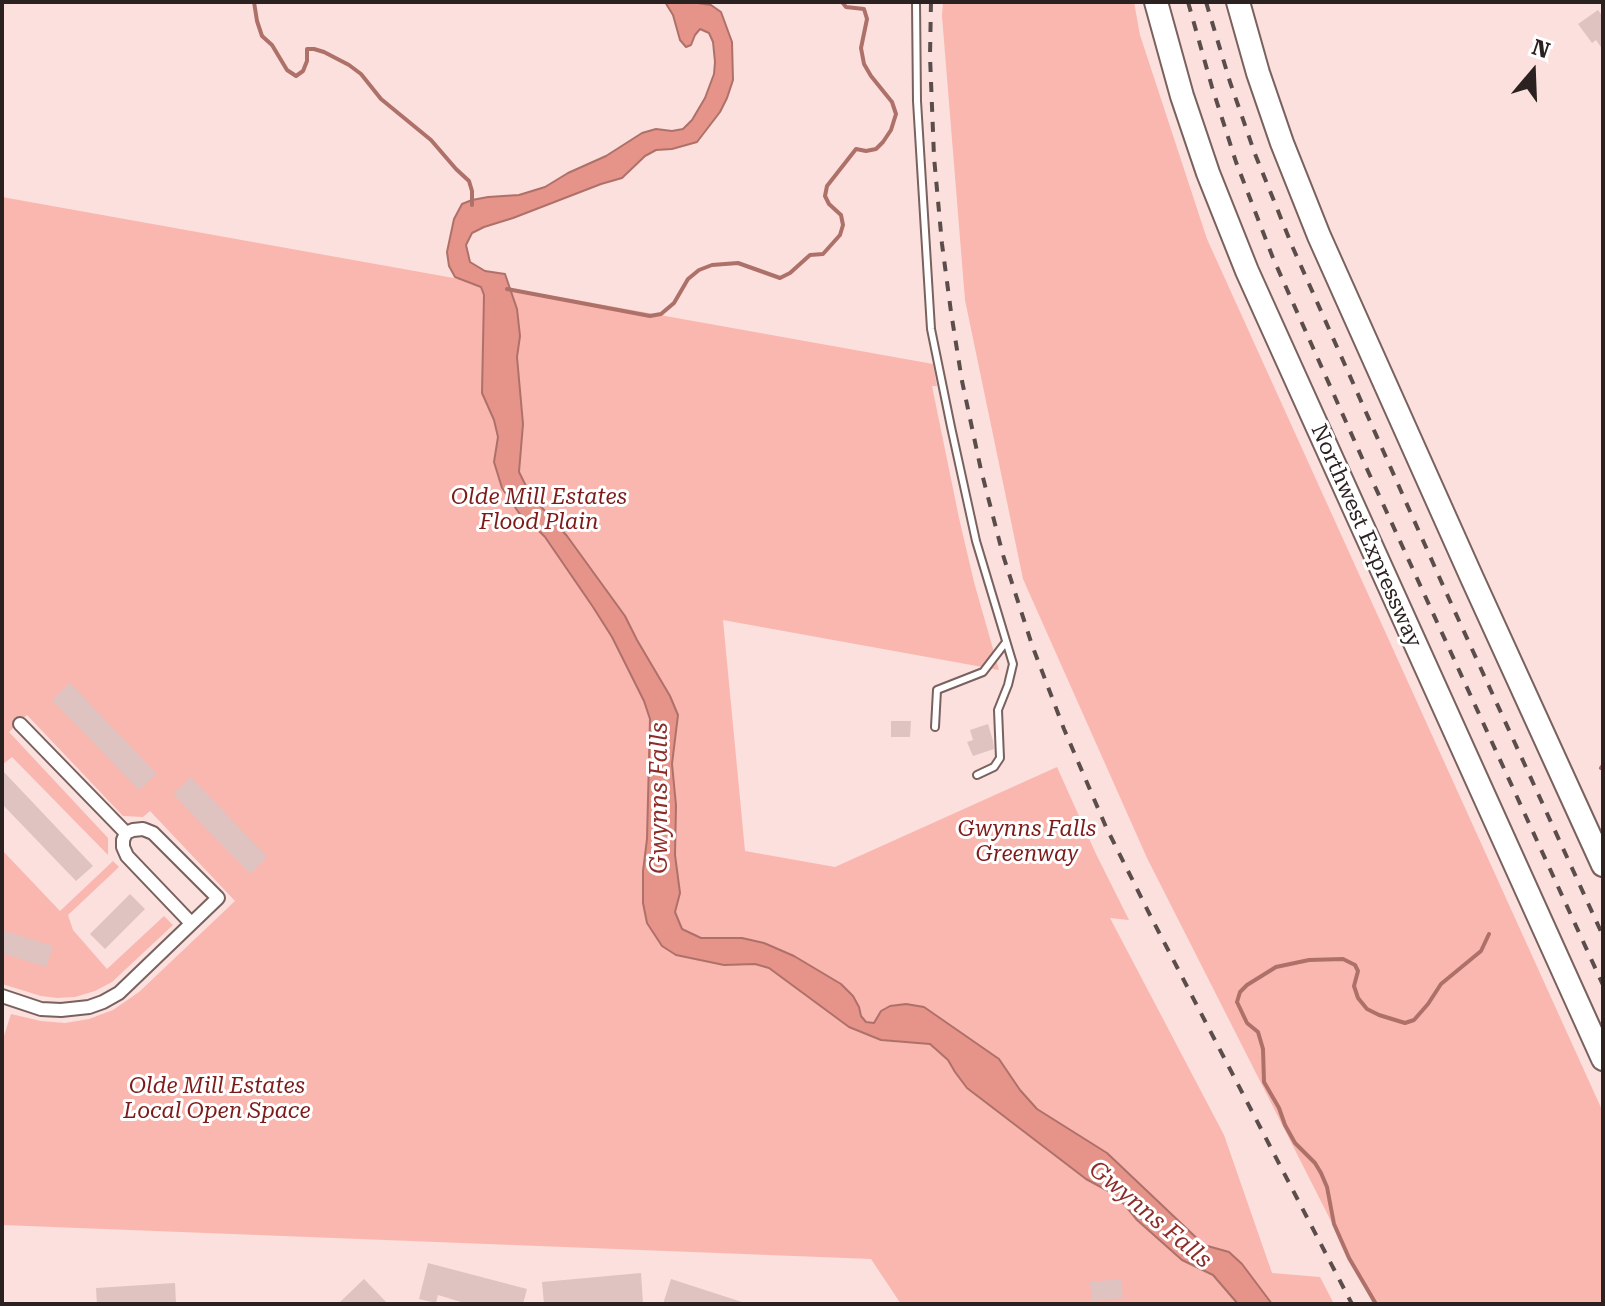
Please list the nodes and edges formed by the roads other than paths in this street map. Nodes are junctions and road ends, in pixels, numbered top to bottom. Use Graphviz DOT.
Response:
graph roads {
  1 [pos="916,2"];
  2 [pos="1156,2"];
  3 [pos="1238,2"];
  4 [pos="1006,642"];
  5 [pos="20,724"];
  6 [pos="935,727"];
  7 [pos="977,775"];
  8 [pos="126,833"];
  9 [pos="1603,865"];
  10 [pos="191,923"];
  11 [pos="2,996"];
  12 [pos="1603,1059"];
  1 -- 4 [label="lane"];
  2 -- 12 [label="highway, Northwest Expressway"];
  3 -- 9 [label="highway"];
  4 -- 6 [label="lane"];
  4 -- 7 [label="lane"];
  5 -- 8 [label="street"];
  8 -- 10 [label="street"];
  8 -- 10 [label="street"];
  10 -- 11 [label="street"];
}
